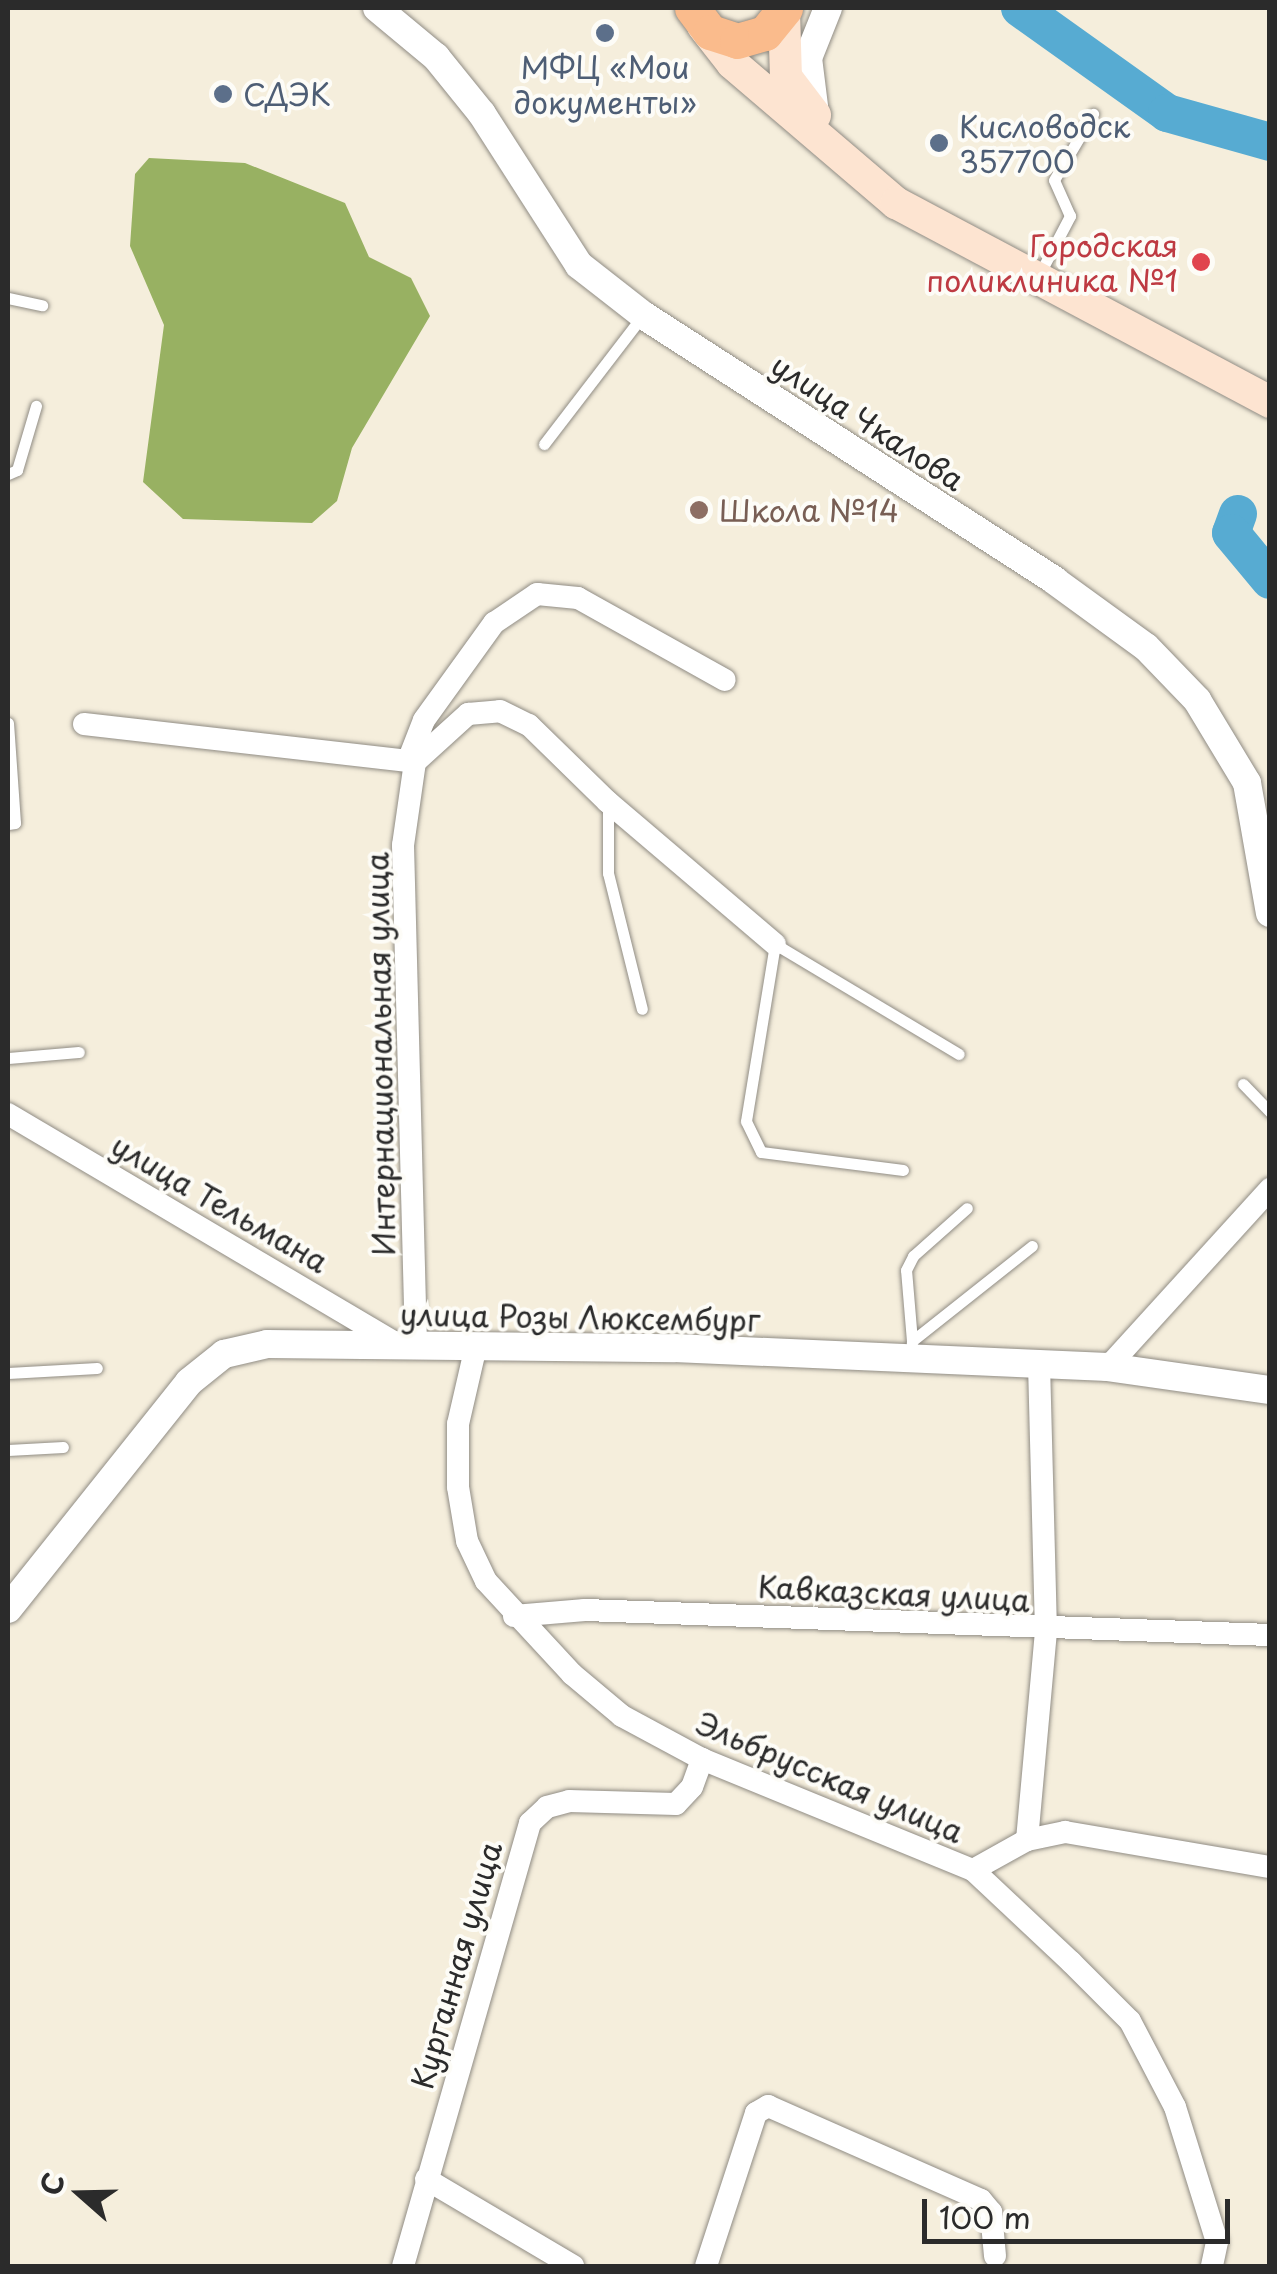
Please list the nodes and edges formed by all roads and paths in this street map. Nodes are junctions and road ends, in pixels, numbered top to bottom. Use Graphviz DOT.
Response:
graph roads {
  1 [pos="377,8"];
  2 [pos="828,8"];
  3 [pos="786,9"];
  4 [pos="690,13"];
  5 [pos="1093,114"];
  6 [pos="815,116"];
  7 [pos="926,214"];
  8 [pos="1037,278"];
  9 [pos="8,298"];
  10 [pos="42,305"];
  11 [pos="643,315"];
  12 [pos="1270,402"];
  13 [pos="36,406"];
  14 [pos="544,444"];
  15 [pos="8,474"];
  16 [pos="725,680"];
  17 [pos="8,723"];
  18 [pos="84,724"];
  19 [pos="411,761"];
  20 [pos="608,802"];
  21 [pos="8,824"];
  22 [pos="1270,913"];
  23 [pos="775,944"];
  24 [pos="642,1009"];
  25 [pos="79,1052"];
  26 [pos="959,1054"];
  27 [pos="8,1058"];
  28 [pos="1243,1084"];
  29 [pos="1270,1112"];
  30 [pos="8,1114"];
  31 [pos="903,1170"];
  32 [pos="1270,1189"];
  33 [pos="967,1208"];
  34 [pos="1032,1246"];
  35 [pos="408,1346"];
  36 [pos="476,1346"];
  37 [pos="912,1350"];
  38 [pos="1039,1365"];
  39 [pos="1108,1367"];
  40 [pos="98,1368"];
  41 [pos="8,1373"];
  42 [pos="1270,1390"];
  43 [pos="63,1448"];
  44 [pos="8,1450"];
  45 [pos="8,1609"];
  46 [pos="514,1616"];
  47 [pos="1046,1631"];
  48 [pos="1270,1635"];
  49 [pos="702,1759"];
  50 [pos="1027,1840"];
  51 [pos="1270,1867"];
  52 [pos="973,1870"];
  53 [pos="426,2179"];
  54 [pos="994,2256"];
  55 [pos="403,2266"];
  56 [pos="573,2266"];
  57 [pos="706,2266"];
  58 [pos="1212,2266"];
  1 -- 11 [label="street, улица Чкалова"];
  2 -- 6 [label="street"];
  3 -- 4 [label="main road"];
  3 -- 6 [label="main road"];
  4 -- 7 [label="main road"];
  5 -- 8 [label="lane"];
  6 -- 7 [label="main road"];
  7 -- 8 [label="main road"];
  8 -- 12 [label="main road"];
  9 -- 10 [label="lane"];
  11 -- 14 [label="lane"];
  11 -- 22 [label="street, улица Чкалова"];
  13 -- 15 [label="lane"];
  16 -- 19 [label="street, Интернациональная улица"];
  17 -- 21 [label="lane"];
  18 -- 19 [label="street"];
  19 -- 20 [label="street"];
  19 -- 35 [label="street, Интернациональная улица"];
  20 -- 23 [label="street"];
  20 -- 24 [label="lane"];
  23 -- 26 [label="lane"];
  23 -- 31 [label="lane"];
  25 -- 27 [label="lane"];
  28 -- 29 [label="lane"];
  30 -- 35 [label="street, улица Тельмана"];
  32 -- 39 [label="street"];
  33 -- 37 [label="lane"];
  34 -- 37 [label="lane"];
  35 -- 36 [label="street, улица Розы Люксембург"];
  35 -- 45 [label="street, улица Розы Люксембург"];
  36 -- 37 [label="street, улица Розы Люксембург"];
  36 -- 46 [label="street, Эльбрусская улица"];
  37 -- 38 [label="street, улица Розы Люксембург"];
  38 -- 39 [label="street, улица Розы Люксембург"];
  38 -- 47 [label="street"];
  39 -- 42 [label="street, улица Розы Люксембург"];
  40 -- 41 [label="lane"];
  43 -- 44 [label="lane"];
  46 -- 47 [label="street, Кавказская улица"];
  46 -- 49 [label="street, Эльбрусская улица"];
  47 -- 48 [label="street, Кавказская улица"];
  47 -- 50 [label="street"];
  49 -- 52 [label="street, Эльбрусская улица"];
  49 -- 53 [label="street, Курганная улица"];
  50 -- 51 [label="street"];
  50 -- 52 [label="street"];
  52 -- 58 [label="street, Эльбрусская улица"];
  53 -- 55 [label="street, Курганная улица"];
  53 -- 56 [label="street"];
  54 -- 57 [label="street"];
}
